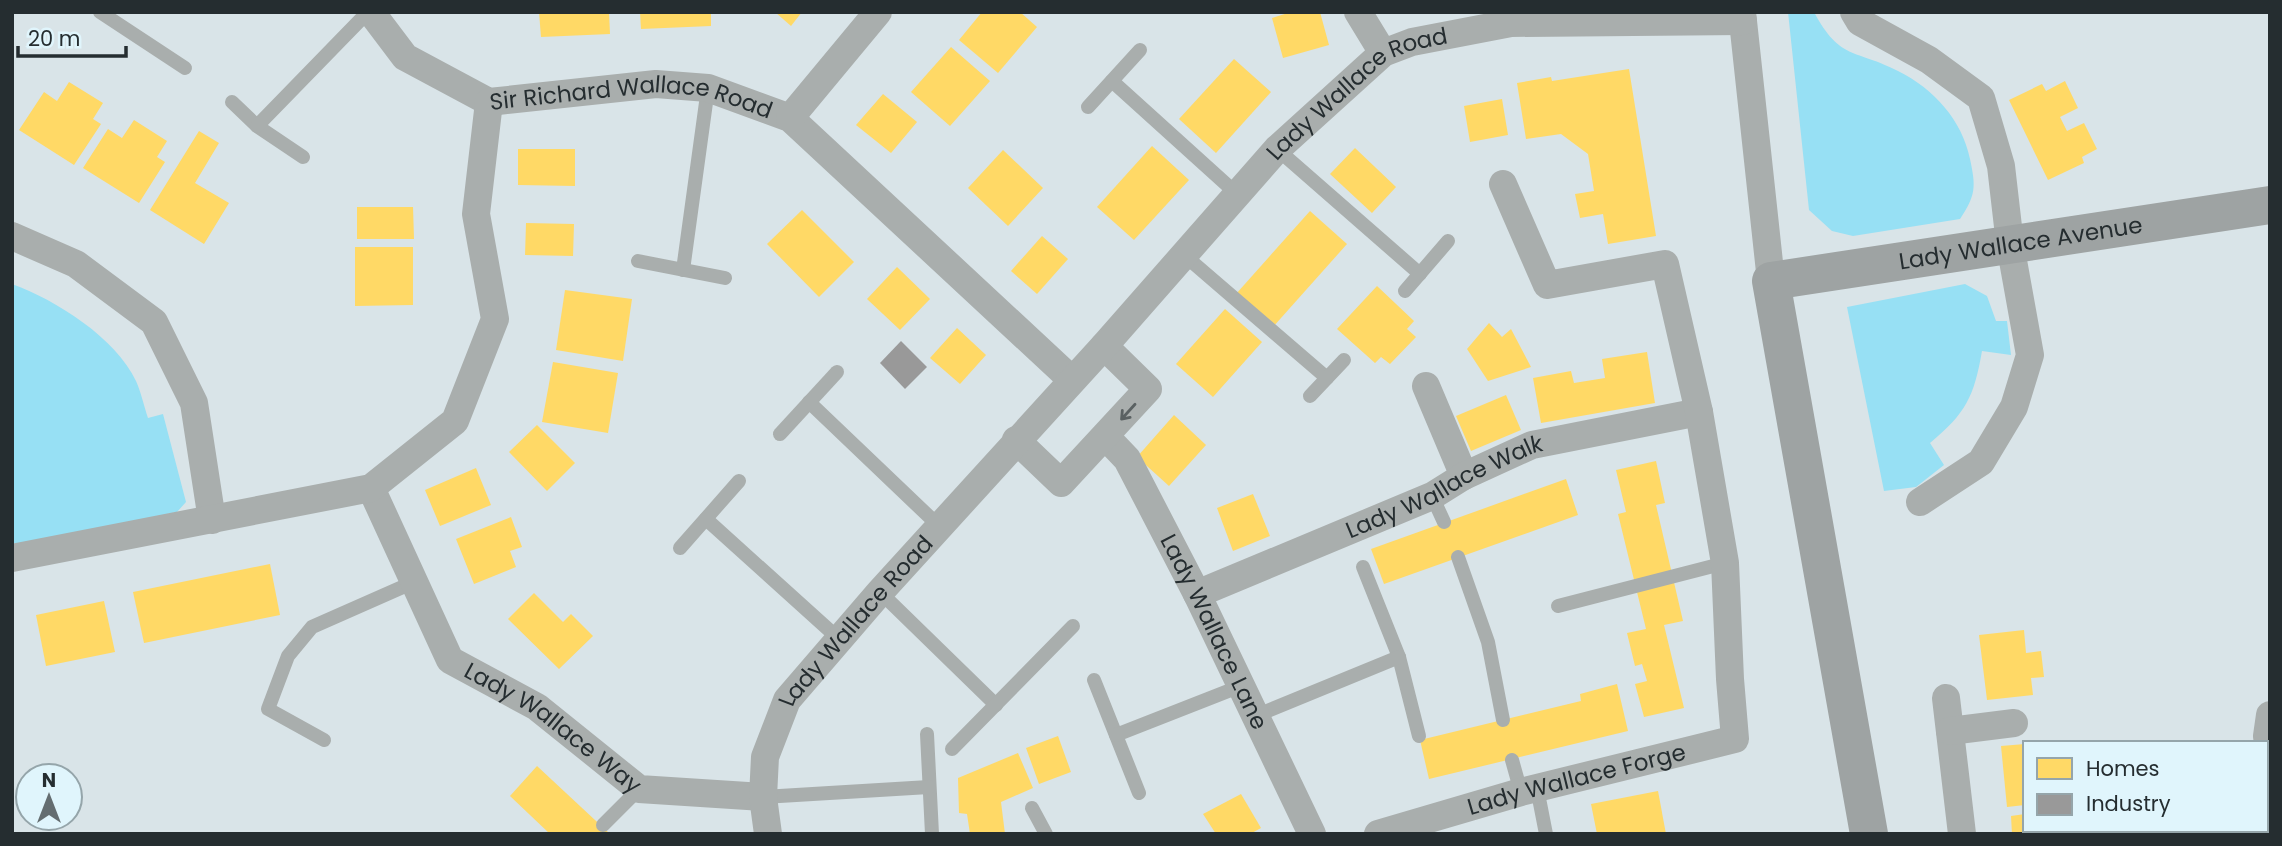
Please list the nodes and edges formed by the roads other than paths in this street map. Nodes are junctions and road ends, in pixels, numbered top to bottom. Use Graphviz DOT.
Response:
graph roads {
  1 [pos="100,12"];
  2 [pos="369,12"];
  3 [pos="878,12"];
  4 [pos="1358,12"];
  5 [pos="1854,12"];
  6 [pos="1742,16"];
  7 [pos="1511,18"];
  8 [pos="1140,50"];
  9 [pos="1382,53"];
  10 [pos="185,68"];
  11 [pos="1112,81"];
  12 [pos="708,88"];
  13 [pos="232,102"];
  14 [pos="489,102"];
  15 [pos="1088,107"];
  16 [pos="790,118"];
  17 [pos="257,126"];
  18 [pos="1277,149"];
  19 [pos="303,157"];
  20 [pos="1503,184"];
  21 [pos="1237,194"];
  22 [pos="2270,205"];
  23 [pos="12,236"];
  24 [pos="1448,241"];
  25 [pos="2010,244"];
  26 [pos="1184,254"];
  27 [pos="638,261"];
  28 [pos="683,270"];
  29 [pos="1420,274"];
  30 [pos="725,278"];
  31 [pos="1771,281"];
  32 [pos="1405,291"];
  33 [pos="1104,346"];
  34 [pos="1344,360"];
  35 [pos="837,372"];
  36 [pos="1327,378"];
  37 [pos="1072,380"];
  38 [pos="1426,386"];
  39 [pos="1310,396"];
  40 [pos="809,402"];
  41 [pos="1699,412"];
  42 [pos="780,434"];
  43 [pos="1106,437"];
  44 [pos="1016,440"];
  45 [pos="1464,476"];
  46 [pos="739,481"];
  47 [pos="371,488"];
  48 [pos="1432,496"];
  49 [pos="1920,502"];
  50 [pos="706,519"];
  51 [pos="212,520"];
  52 [pos="1444,522"];
  53 [pos="940,527"];
  54 [pos="680,548"];
  55 [pos="1458,557"];
  56 [pos="12,558"];
  57 [pos="1725,563"];
  58 [pos="1363,567"];
  59 [pos="414,582"];
  60 [pos="880,592"];
  61 [pos="1198,594"];
  62 [pos="1558,606"];
  63 [pos="1073,626"];
  64 [pos="839,639"];
  65 [pos="1399,657"];
  66 [pos="1094,680"];
  67 [pos="1241,686"];
  68 [pos="1946,698"];
  69 [pos="996,705"];
  70 [pos="2270,715"];
  71 [pos="1255,716"];
  72 [pos="1503,720"];
  73 [pos="2014,723"];
  74 [pos="1950,731"];
  75 [pos="927,734"];
  76 [pos="1116,735"];
  77 [pos="1419,736"];
  78 [pos="324,740"];
  79 [pos="2268,741"];
  80 [pos="952,750"];
  81 [pos="1512,760"];
  82 [pos="929,786"];
  83 [pos="639,789"];
  84 [pos="1529,790"];
  85 [pos="1139,793"];
  86 [pos="763,797"];
  87 [pos="1032,808"];
  88 [pos="603,825"];
  89 [pos="1391,832"];
  90 [pos="768,834"];
  91 [pos="932,834"];
  92 [pos="1046,834"];
  93 [pos="1311,834"];
  94 [pos="1546,834"];
  95 [pos="1869,834"];
  96 [pos="1962,834"];
  1 -- 10 [label="lane"];
  2 -- 14 [label="street, Sir Richard Wallace Road"];
  2 -- 17 [label="lane"];
  3 -- 16 [label="street"];
  4 -- 9 [label="street"];
  5 -- 25 [label="street"];
  6 -- 7 [label="street, Lady Wallace Road"];
  6 -- 31 [label="street"];
  7 -- 9 [label="street, Lady Wallace Road"];
  8 -- 11 [label="lane"];
  9 -- 18 [label="street, Lady Wallace Road"];
  11 -- 15 [label="lane"];
  11 -- 21 [label="lane"];
  12 -- 14 [label="street, Sir Richard Wallace Road"];
  12 -- 16 [label="street, Sir Richard Wallace Road"];
  12 -- 28 [label="lane"];
  13 -- 17 [label="lane"];
  14 -- 47 [label="street"];
  16 -- 37 [label="street, Sir Richard Wallace Road"];
  17 -- 19 [label="lane"];
  18 -- 21 [label="street, Lady Wallace Road"];
  18 -- 29 [label="lane"];
  20 -- 41 [label="street"];
  21 -- 26 [label="street, Lady Wallace Road"];
  22 -- 25 [label="main road, Lady Wallace Avenue"];
  23 -- 51 [label="street"];
  24 -- 29 [label="lane"];
  25 -- 31 [label="main road, Lady Wallace Avenue"];
  25 -- 49 [label="street"];
  26 -- 33 [label="street, Lady Wallace Road"];
  26 -- 36 [label="lane"];
  27 -- 28 [label="lane"];
  28 -- 30 [label="lane"];
  29 -- 32 [label="lane"];
  31 -- 95 [label="main road"];
  33 -- 37 [label="street, Lady Wallace Road"];
  33 -- 43 [label="street, one-way"];
  34 -- 36 [label="lane"];
  35 -- 40 [label="lane"];
  36 -- 39 [label="lane"];
  37 -- 44 [label="street, Lady Wallace Road"];
  38 -- 45 [label="street"];
  40 -- 42 [label="lane"];
  40 -- 53 [label="lane"];
  41 -- 45 [label="street, Lady Wallace Walk"];
  41 -- 57 [label="street"];
  43 -- 44 [label="street"];
  43 -- 61 [label="street, Lady Wallace Lane"];
  44 -- 53 [label="street, Lady Wallace Road"];
  45 -- 48 [label="street, Lady Wallace Walk"];
  46 -- 50 [label="lane"];
  47 -- 51 [label="street"];
  47 -- 59 [label="street, Lady Wallace Way"];
  48 -- 52 [label="lane"];
  48 -- 61 [label="street, Lady Wallace Walk"];
  50 -- 54 [label="lane"];
  50 -- 64 [label="lane"];
  51 -- 56 [label="street"];
  53 -- 60 [label="street, Lady Wallace Road"];
  55 -- 72 [label="lane"];
  57 -- 62 [label="lane"];
  57 -- 84 [label="street, Lady Wallace Forge"];
  58 -- 65 [label="lane"];
  59 -- 78 [label="lane"];
  59 -- 83 [label="street, Lady Wallace Way"];
  60 -- 64 [label="street, Lady Wallace Road"];
  60 -- 69 [label="lane"];
  61 -- 67 [label="street, Lady Wallace Lane"];
  63 -- 69 [label="lane"];
  64 -- 86 [label="street, Lady Wallace Road"];
  65 -- 71 [label="lane"];
  65 -- 77 [label="lane"];
  66 -- 76 [label="lane"];
  67 -- 71 [label="street, Lady Wallace Lane"];
  67 -- 76 [label="lane"];
  68 -- 74 [label="street"];
  69 -- 80 [label="lane"];
  70 -- 79 [label="street"];
  71 -- 93 [label="street, Lady Wallace Lane"];
  73 -- 74 [label="street"];
  74 -- 96 [label="street"];
  75 -- 82 [label="lane"];
  76 -- 85 [label="lane"];
  81 -- 84 [label="lane"];
  82 -- 86 [label="lane"];
  82 -- 91 [label="lane"];
  83 -- 86 [label="street, Lady Wallace Way"];
  83 -- 88 [label="lane"];
  84 -- 89 [label="street, Lady Wallace Forge"];
  84 -- 94 [label="lane"];
  86 -- 90 [label="street, Lady Wallace Road"];
  87 -- 92 [label="lane"];
}
